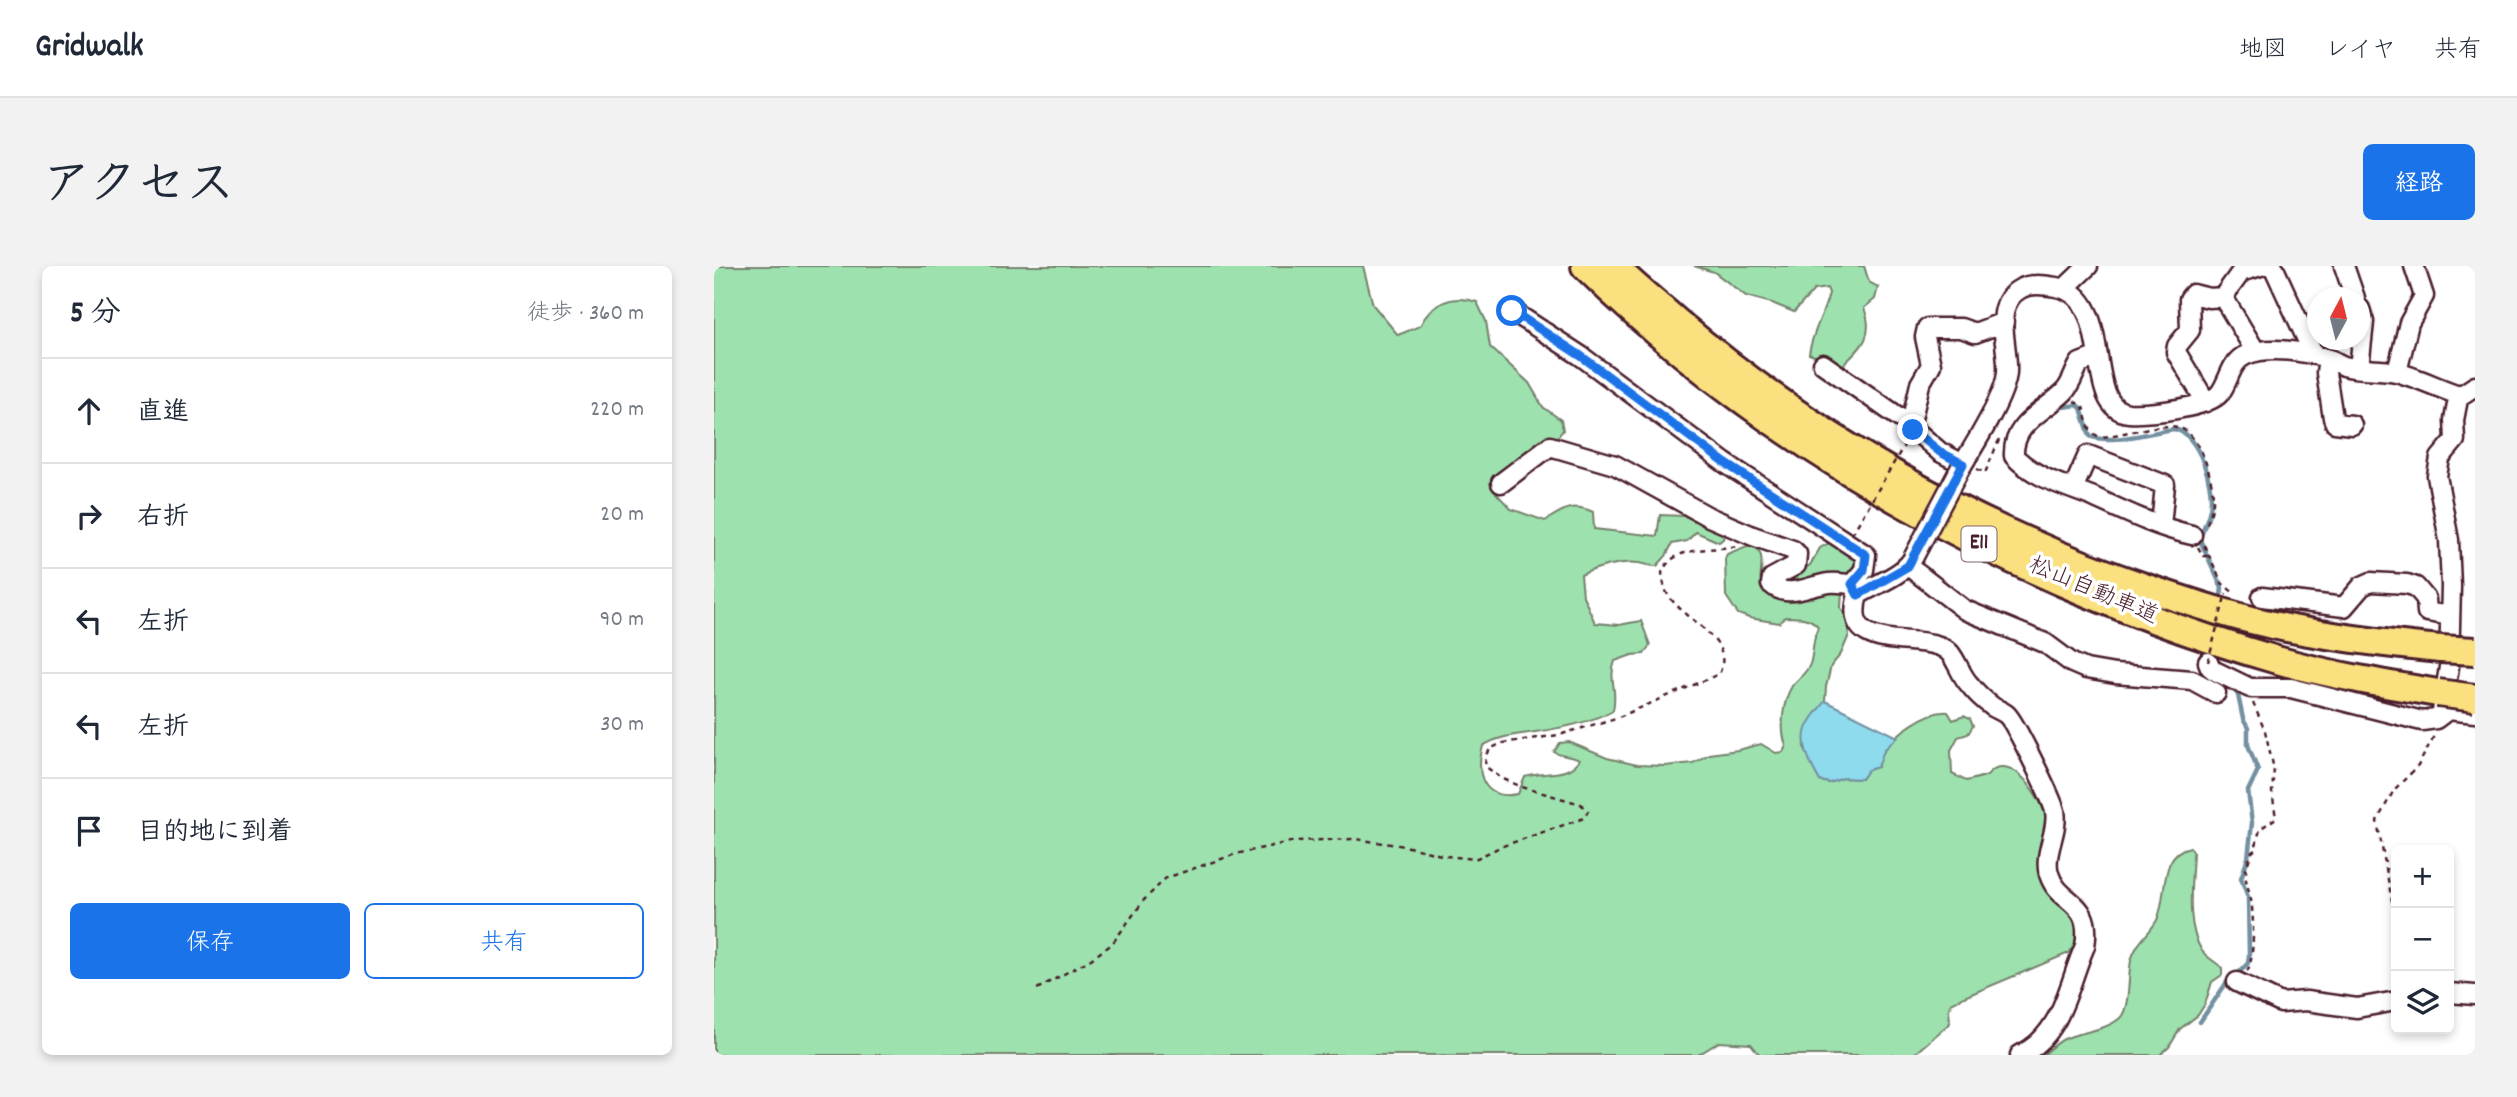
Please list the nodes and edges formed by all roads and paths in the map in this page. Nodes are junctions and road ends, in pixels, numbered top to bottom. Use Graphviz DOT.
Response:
graph roads {
  1 [pos="1585,266"];
  2 [pos="1614,266"];
  3 [pos="2088,266"];
  4 [pos="2261,266"];
  5 [pos="2273,266"];
  6 [pos="2344,266"];
  7 [pos="2414,266"];
  8 [pos="2351,287"];
  9 [pos="2065,288"];
  10 [pos="2224,297"];
  11 [pos="1512,311"];
  12 [pos="2004,322"];
  13 [pos="2361,350"];
  14 [pos="2256,352"];
  15 [pos="2098,356"];
  16 [pos="2321,357"];
  17 [pos="1822,364"];
  18 [pos="2359,368"];
  19 [pos="2398,372"];
  20 [pos="2467,390"];
  21 [pos="2206,402"];
  22 [pos="2352,425"];
  23 [pos="2021,430"];
  24 [pos="1910,432"];
  25 [pos="1963,464"];
  26 [pos="1502,483"];
  27 [pos="2073,489"];
  28 [pos="2161,526"];
  29 [pos="1852,534"];
  30 [pos="2192,534"];
  31 [pos="1753,536"];
  32 [pos="1910,563"];
  33 [pos="1855,589"];
  34 [pos="2228,591"];
  35 [pos="2262,597"];
  36 [pos="2449,616"];
  37 [pos="2475,651"];
  38 [pos="2208,662"];
  39 [pos="2250,688"];
  40 [pos="2216,692"];
  41 [pos="2475,698"];
  42 [pos="2439,708"];
  43 [pos="2475,713"];
  44 [pos="2393,908"];
  45 [pos="2237,982"];
  46 [pos="1037,989"];
  47 [pos="2454,993"];
  48 [pos="2475,995"];
  49 [pos="2391,1002"];
  50 [pos="2020,1055"];
  1 -- 42 [label="highway, 松山自動車道 / E11"];
  2 -- 37 [label="highway, 松山自動車道 / E11, bridge"];
  3 -- 9 [label="street"];
  4 -- 10 [label="street"];
  5 -- 16 [label="street"];
  6 -- 8 [label="street"];
  7 -- 19 [label="street"];
  9 -- 12 [label="street"];
  9 -- 15 [label="street"];
  10 -- 14 [label="street"];
  10 -- 21 [label="street"];
  11 -- 33 [label="street"];
  12 -- 24 [label="street"];
  12 -- 25 [label="street"];
  13 -- 18 [label="street"];
  14 -- 16 [label="street"];
  14 -- 21 [label="street"];
  15 -- 21 [label="street"];
  15 -- 23 [label="street"];
  16 -- 18 [label="street"];
  16 -- 22 [label="street"];
  17 -- 24 [label="street"];
  18 -- 19 [label="street"];
  19 -- 20 [label="street"];
  20 -- 36 [label="street"];
  23 -- 25 [label="path"];
  23 -- 27 [label="street"];
  24 -- 25 [label="street"];
  24 -- 29 [label="path, bridge"];
  25 -- 32 [label="street, bridge"];
  26 -- 31 [label="street"];
  27 -- 28 [label="street"];
  27 -- 28 [label="street"];
  28 -- 30 [label="street"];
  31 -- 33 [label="street"];
  31 -- 46 [label="path"];
  32 -- 33 [label="street"];
  32 -- 40 [label="street"];
  33 -- 50 [label="street"];
  34 -- 38 [label="path, bridge"];
  35 -- 36 [label="street"];
  36 -- 42 [label="street"];
  38 -- 39 [label="street"];
  39 -- 42 [label="street"];
  39 -- 45 [label="path"];
  41 -- 42 [label="highway, 松山自動車道 / E11, bridge"];
  42 -- 43 [label="street"];
  42 -- 44 [label="path"];
  45 -- 49 [label="street"];
  47 -- 48 [label="street"];
}
